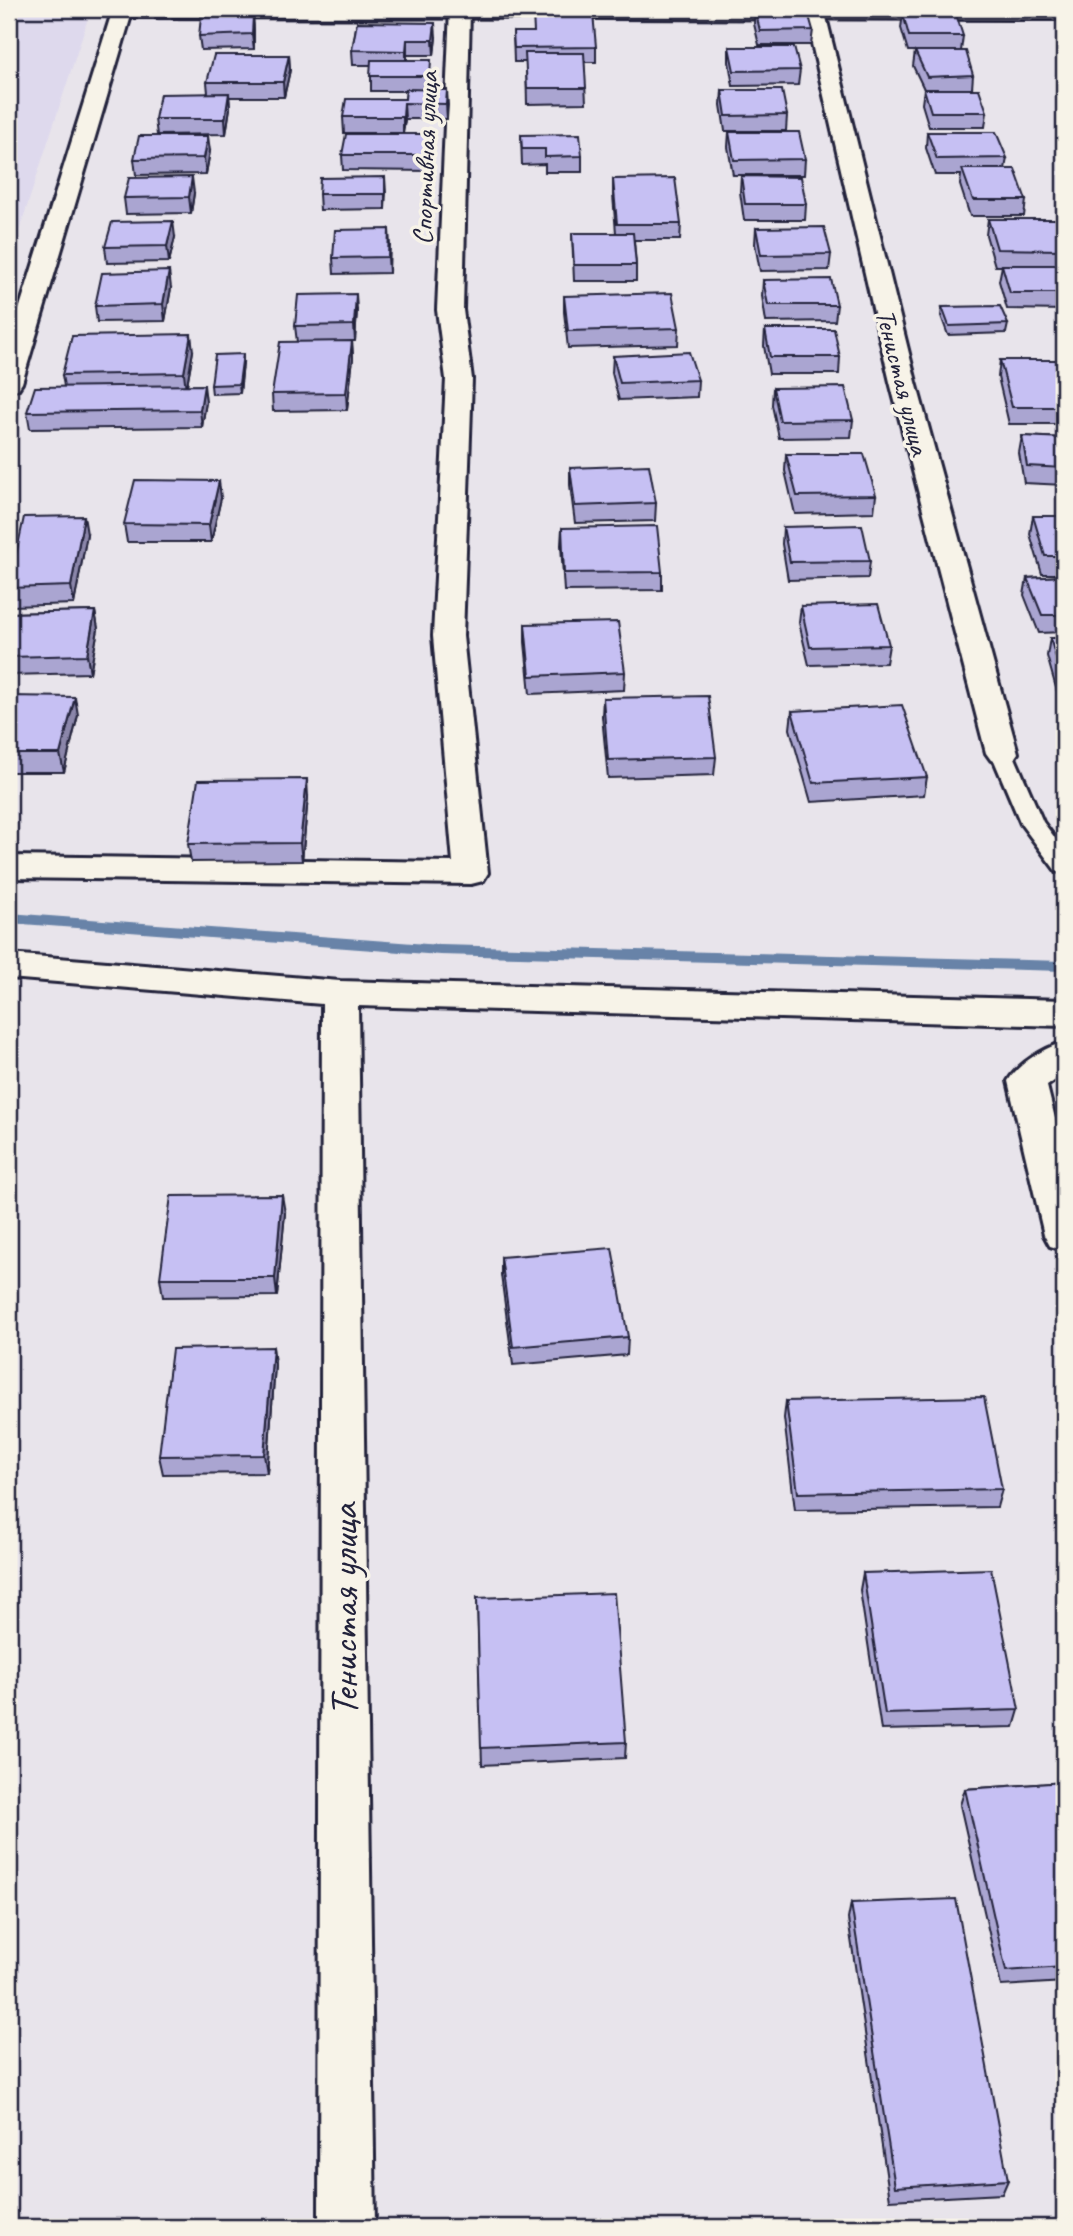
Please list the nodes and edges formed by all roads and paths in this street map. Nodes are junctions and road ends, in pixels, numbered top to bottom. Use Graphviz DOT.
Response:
graph roads {
  1 [pos="460,11"];
  2 [pos="122,12"];
  3 [pos="815,12"];
  4 [pos="1064,15"];
  5 [pos="9,383"];
  6 [pos="1002,753"];
  7 [pos="1064,866"];
  8 [pos="9,867"];
  9 [pos="9,966"];
  10 [pos="340,993"];
  11 [pos="1064,1013"];
  12 [pos="1064,1055"];
  13 [pos="1064,1235"];
  14 [pos="347,2227"];
  1 -- 2 [label="lane"];
  1 -- 3 [label="lane"];
  1 -- 8 [label="street, Спортивная улица"];
  2 -- 5 [label="street"];
  3 -- 4 [label="lane"];
  3 -- 6 [label="street, Тенистая улица"];
  6 -- 7 [label="lane"];
  9 -- 10 [label="street"];
  10 -- 11 [label="street"];
  10 -- 14 [label="street, Тенистая улица"];
  12 -- 13 [label="street"];
}
